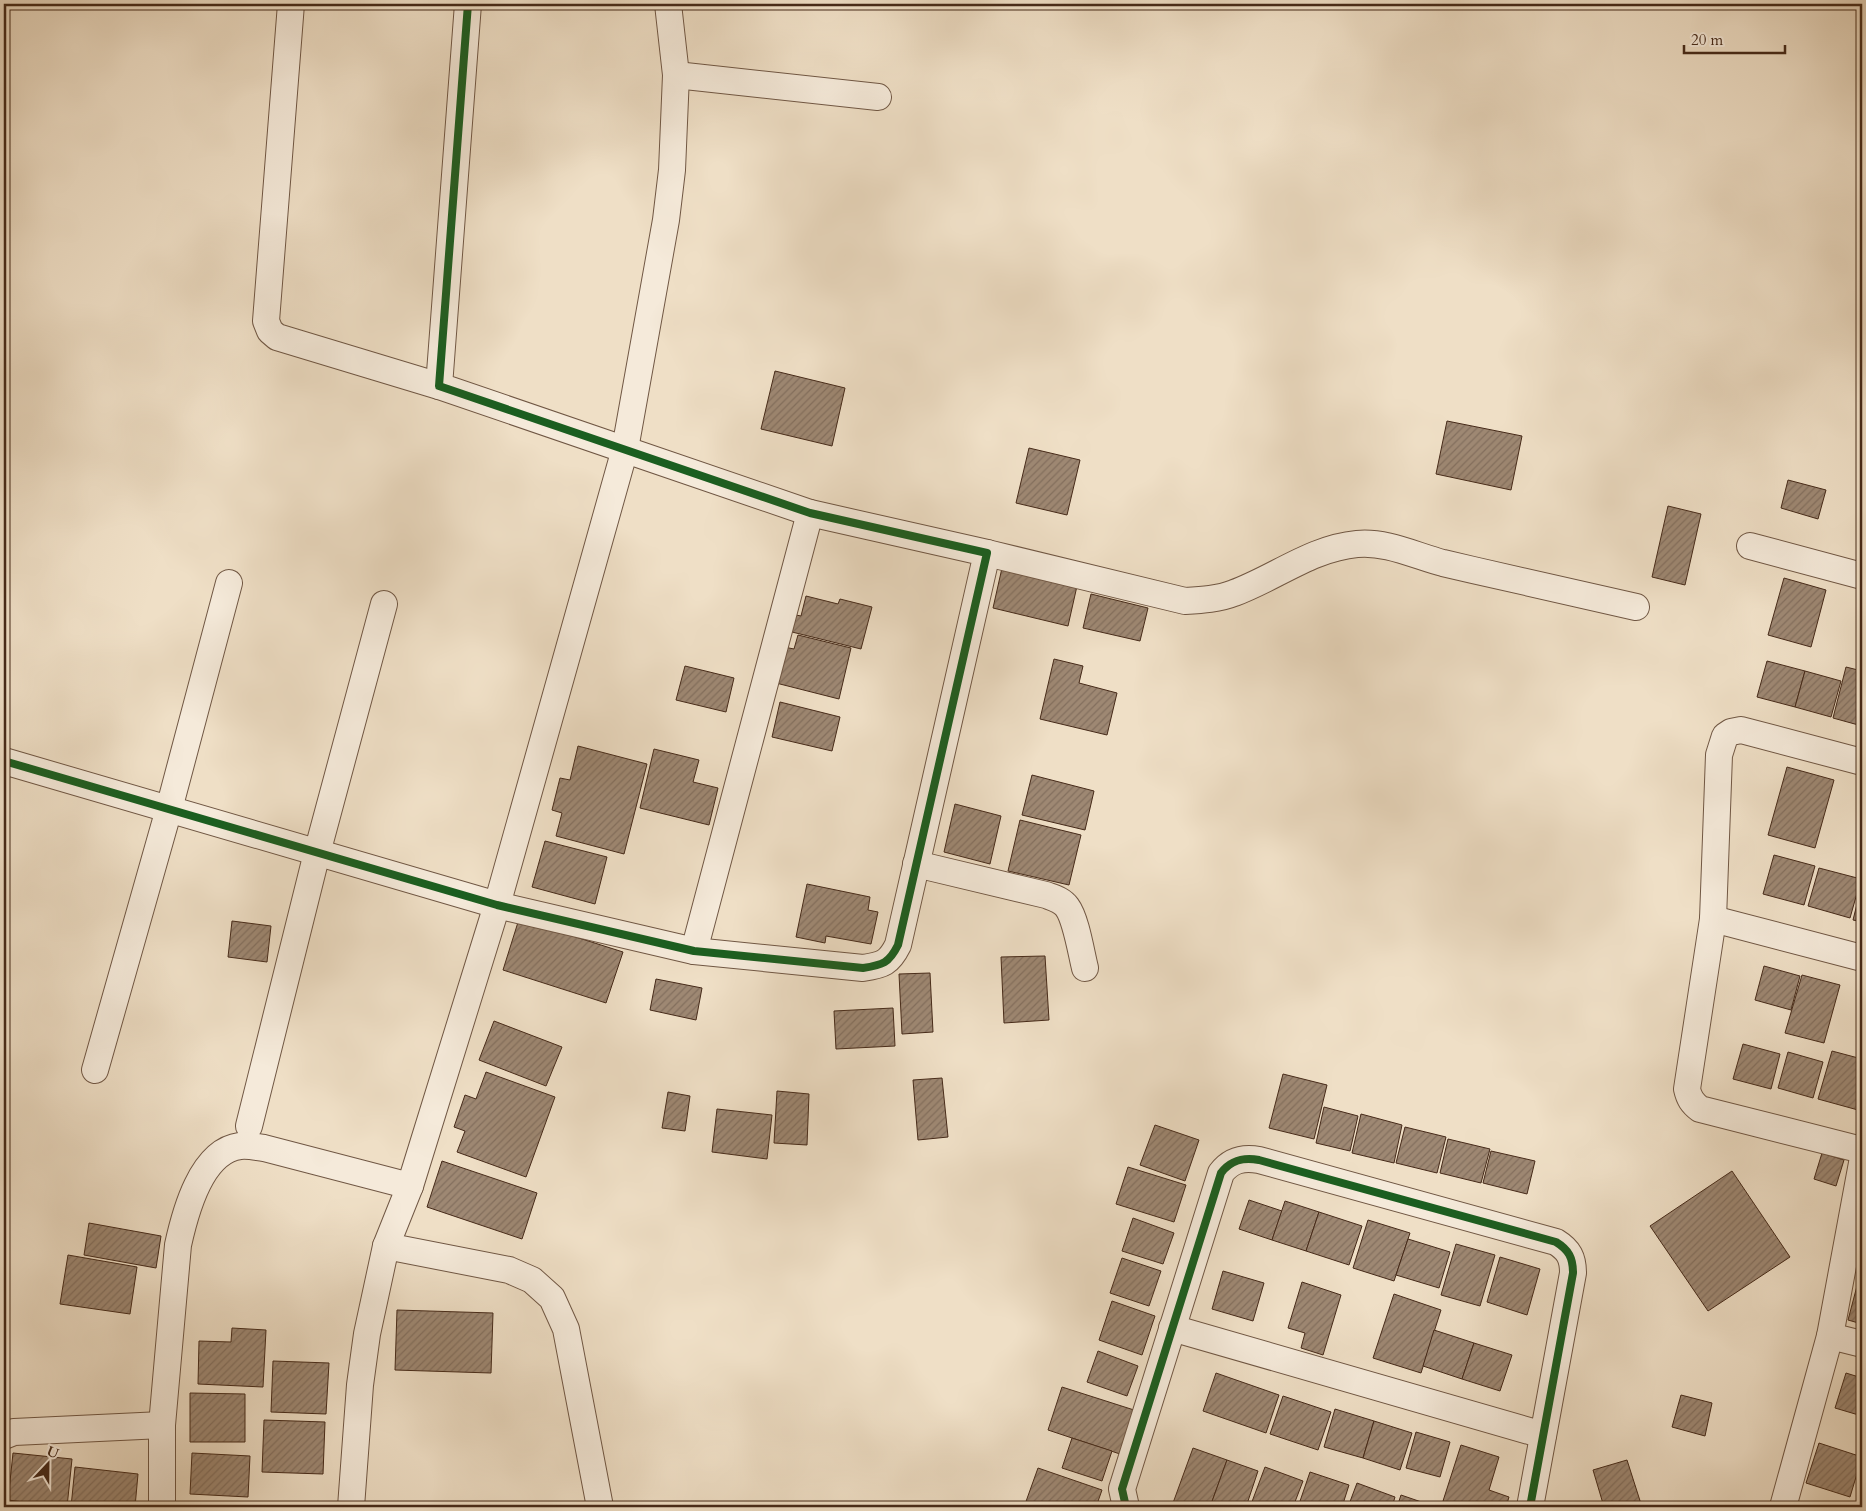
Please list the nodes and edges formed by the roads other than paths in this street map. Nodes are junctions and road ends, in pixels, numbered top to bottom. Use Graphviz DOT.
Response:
graph roads {
  1 [pos="291,4"];
  2 [pos="468,4"];
  3 [pos="668,4"];
  4 [pos="676,75"];
  5 [pos="878,97"];
  6 [pos="439,386"];
  7 [pos="625,449"];
  8 [pos="810,512"];
  9 [pos="1750,546"];
  10 [pos="986,553"];
  11 [pos="1862,576"];
  12 [pos="228,583"];
  13 [pos="384,604"];
  14 [pos="1636,607"];
  15 [pos="4,761"];
  16 [pos="1862,762"];
  17 [pos="169,809"];
  18 [pos="317,853"];
  19 [pos="916,864"];
  20 [pos="497,905"];
  21 [pos="1713,920"];
  22 [pos="694,951"];
  23 [pos="1862,958"];
  24 [pos="1086,968"];
  25 [pos="95,1070"];
  26 [pos="249,1126"];
  27 [pos="1862,1150"];
  28 [pos="1862,1163"];
  29 [pos="410,1186"];
  30 [pos="386,1246"];
  31 [pos="1172,1328"];
  32 [pos="1830,1336"];
  33 [pos="1862,1344"];
  34 [pos="162,1426"];
  35 [pos="1544,1435"];
  36 [pos="4,1436"];
  37 [pos="162,1507"];
  38 [pos="351,1507"];
  39 [pos="600,1507"];
  40 [pos="1126,1507"];
  41 [pos="1530,1507"];
  42 [pos="1783,1507"];
  1 -- 6 [label="street"];
  2 -- 6 [label="street"];
  3 -- 4 [label="street"];
  4 -- 5 [label="street"];
  4 -- 7 [label="street"];
  6 -- 7 [label="street"];
  7 -- 8 [label="street"];
  7 -- 20 [label="street"];
  8 -- 10 [label="street"];
  8 -- 22 [label="street"];
  9 -- 11 [label="street"];
  10 -- 14 [label="street"];
  10 -- 19 [label="street"];
  12 -- 17 [label="street"];
  13 -- 18 [label="street"];
  15 -- 17 [label="street"];
  16 -- 21 [label="street"];
  17 -- 18 [label="street"];
  17 -- 25 [label="street"];
  18 -- 20 [label="street"];
  18 -- 26 [label="street"];
  19 -- 22 [label="street"];
  19 -- 24 [label="street"];
  20 -- 22 [label="street"];
  20 -- 29 [label="street"];
  21 -- 23 [label="street"];
  21 -- 27 [label="street"];
  28 -- 32 [label="street"];
  29 -- 30 [label="street"];
  29 -- 34 [label="street"];
  30 -- 38 [label="street"];
  30 -- 39 [label="street"];
  31 -- 35 [label="street"];
  31 -- 35 [label="street"];
  31 -- 40 [label="street"];
  32 -- 33 [label="street"];
  32 -- 42 [label="street"];
  34 -- 36 [label="street"];
  34 -- 37 [label="street"];
  35 -- 41 [label="street"];
}
